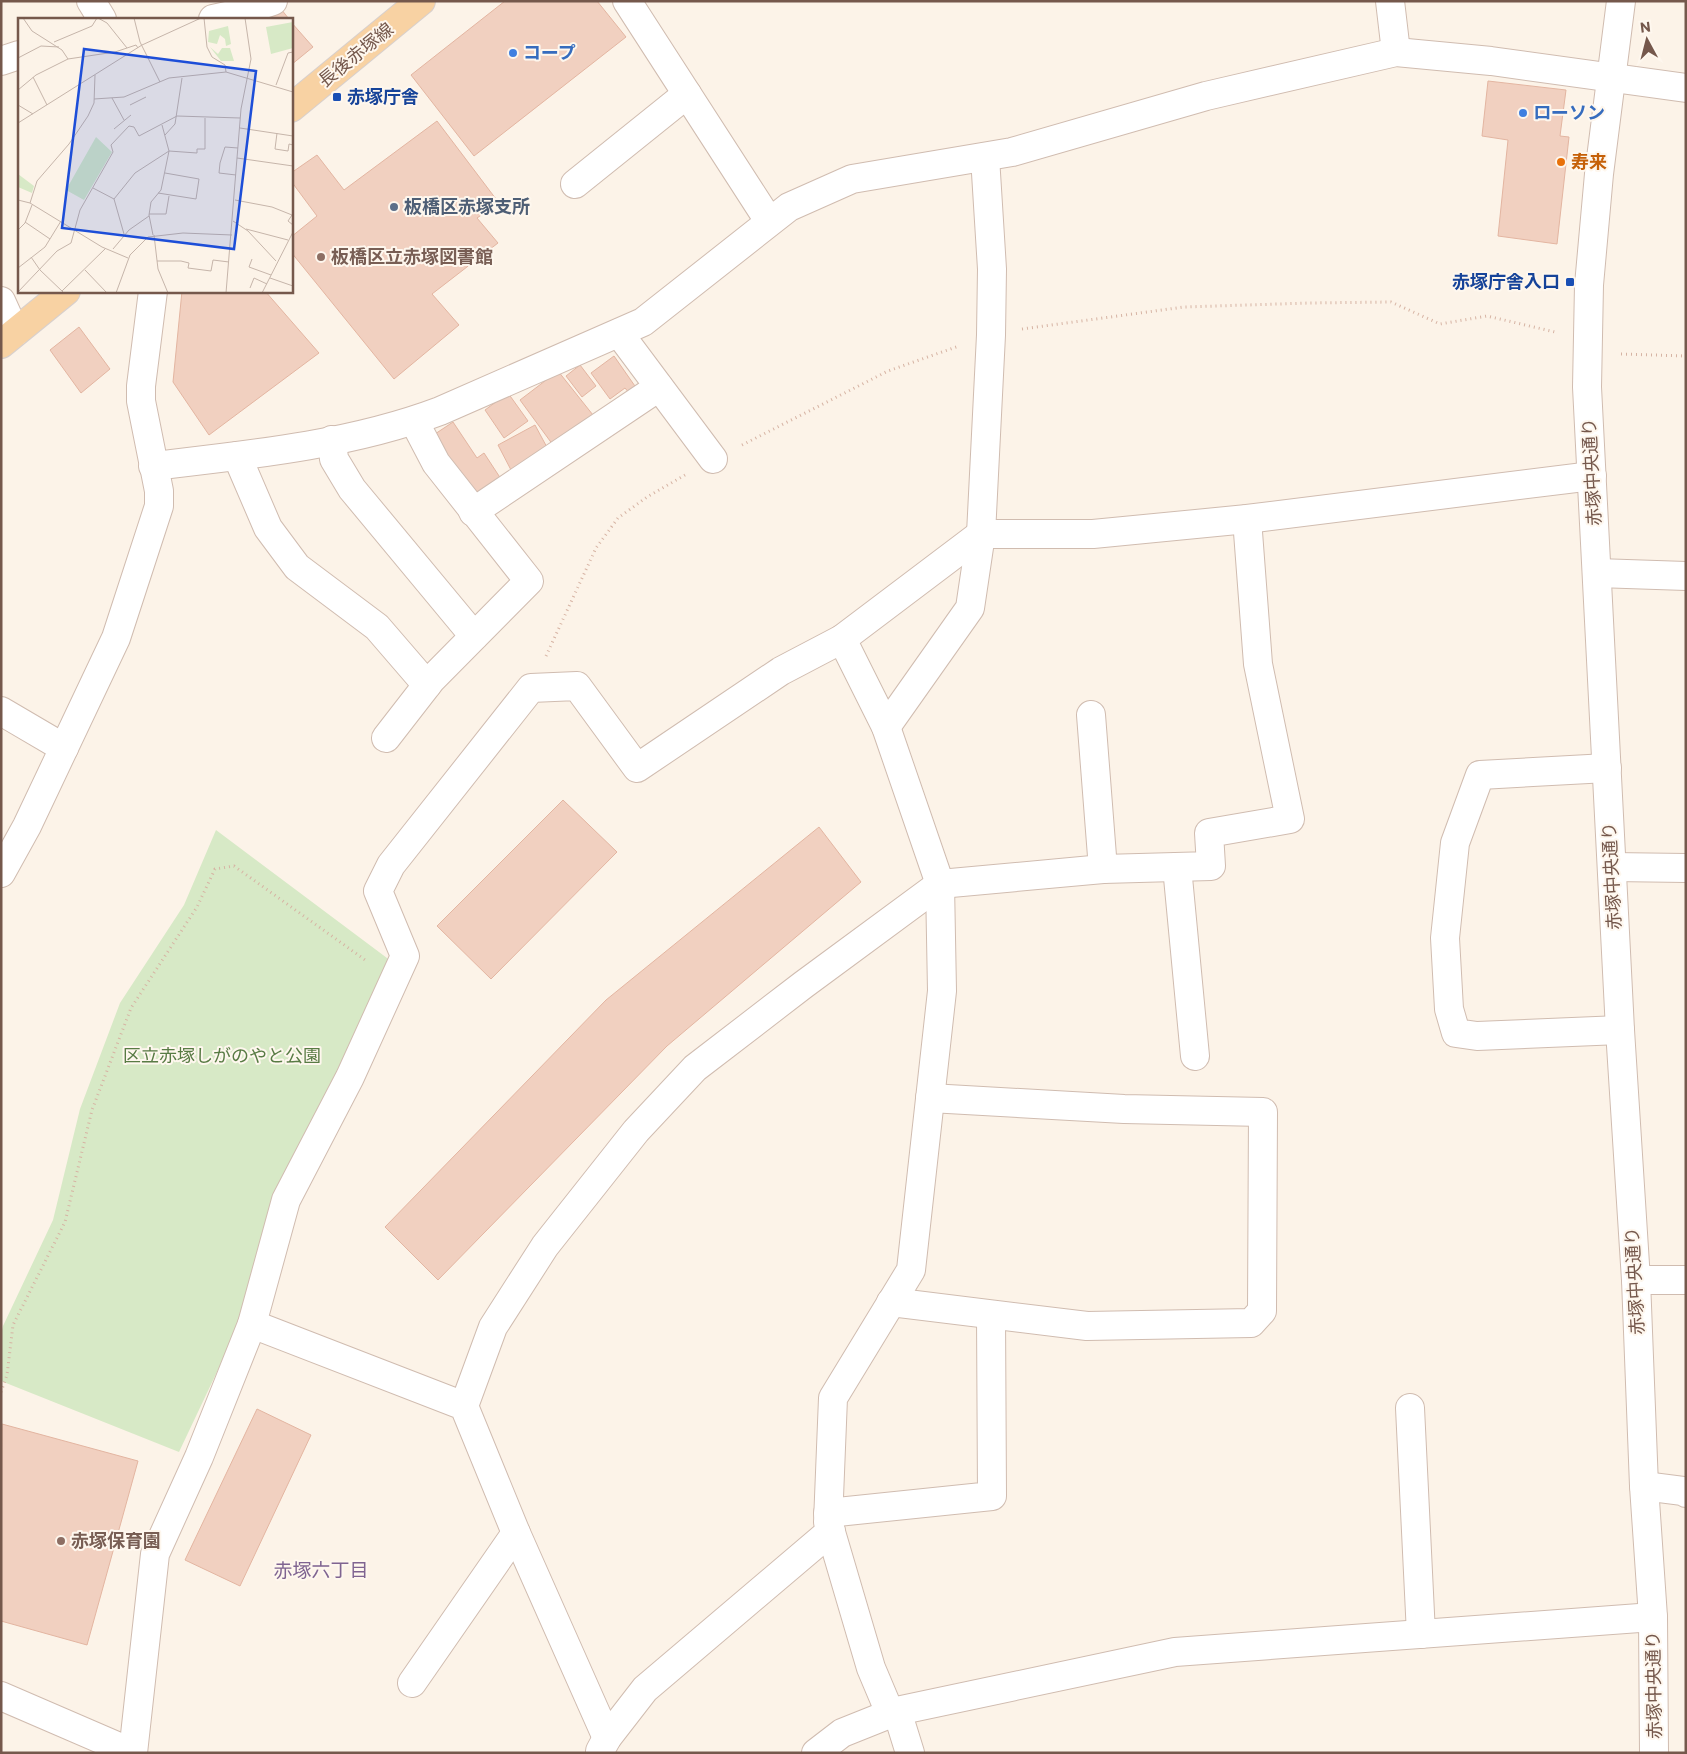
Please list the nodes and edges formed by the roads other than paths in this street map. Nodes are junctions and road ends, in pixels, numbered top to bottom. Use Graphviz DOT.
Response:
graph roads {
  1 [pos="91,1"];
  2 [pos="272,1"];
  3 [pos="421,1"];
  4 [pos="627,1"];
  5 [pos="1390,1"];
  6 [pos="1621,1"];
  7 [pos="101,18"];
  8 [pos="217,18"];
  9 [pos="1396,52"];
  10 [pos="18,55"];
  11 [pos="1,61"];
  12 [pos="1612,78"];
  13 [pos="1686,88"];
  14 [pos="687,94"];
  15 [pos="292,107"];
  16 [pos="985,156"];
  17 [pos="575,184"];
  18 [pos="769,221"];
  19 [pos="65,292"];
  20 [pos="153,292"];
  21 [pos="1,301"];
  22 [pos="619,333"];
  23 [pos="8,338"];
  24 [pos="659,387"];
  25 [pos="414,421"];
  26 [pos="332,440"];
  27 [pos="237,456"];
  28 [pos="713,459"];
  29 [pos="153,466"];
  30 [pos="1592,476"];
  31 [pos="473,512"];
  32 [pos="1247,519"];
  33 [pos="981,534"];
  34 [pos="1597,573"];
  35 [pos="1686,576"];
  36 [pos="474,636"];
  37 [pos="842,639"];
  38 [pos="427,685"];
  39 [pos="1,711"];
  40 [pos="1091,715"];
  41 [pos="886,727"];
  42 [pos="386,738"];
  43 [pos="64,748"];
  44 [pos="1607,768"];
  45 [pos="1177,867"];
  46 [pos="1612,867"];
  47 [pos="1686,868"];
  48 [pos="1103,869"];
  49 [pos="1,872"];
  50 [pos="940,884"];
  51 [pos="1620,1030"];
  52 [pos="1195,1056"];
  53 [pos="930,1098"];
  54 [pos="1636,1280"];
  55 [pos="1686,1280"];
  56 [pos="891,1302"];
  57 [pos="991,1315"];
  58 [pos="252,1324"];
  59 [pos="464,1406"];
  60 [pos="1410,1408"];
  61 [pos="1644,1486"];
  62 [pos="1686,1492"];
  63 [pos="829,1522"];
  64 [pos="516,1533"];
  65 [pos="1653,1617"];
  66 [pos="1421,1634"];
  67 [pos="412,1683"];
  68 [pos="1,1696"];
  69 [pos="893,1712"];
  70 [pos="603,1746"];
  71 [pos="133,1753"];
  72 [pos="816,1753"];
  73 [pos="910,1753"];
  74 [pos="1654,1753"];
  1 -- 7 [label="street"];
  2 -- 8 [label="street"];
  3 -- 15 [label="main road, 長後赤塚線"];
  4 -- 14 [label="street"];
  5 -- 9 [label="street"];
  6 -- 12 [label="street, 赤塚中央通り"];
  9 -- 12 [label="street"];
  9 -- 16 [label="street"];
  10 -- 11 [label="street"];
  12 -- 13 [label="street"];
  12 -- 30 [label="street, 赤塚中央通り"];
  14 -- 17 [label="street"];
  14 -- 18 [label="street"];
  16 -- 18 [label="street"];
  16 -- 33 [label="street"];
  18 -- 22 [label="street"];
  19 -- 23 [label="main road"];
  20 -- 29 [label="street"];
  21 -- 23 [label="street"];
  22 -- 24 [label="street"];
  22 -- 25 [label="street"];
  24 -- 28 [label="street"];
  24 -- 31 [label="street"];
  25 -- 26 [label="street"];
  25 -- 31 [label="street"];
  26 -- 27 [label="street"];
  26 -- 36 [label="street"];
  27 -- 29 [label="street"];
  27 -- 38 [label="street"];
  29 -- 43 [label="street"];
  30 -- 32 [label="street"];
  30 -- 34 [label="street, 赤塚中央通り"];
  31 -- 36 [label="street"];
  32 -- 33 [label="street"];
  32 -- 45 [label="street"];
  33 -- 37 [label="street"];
  33 -- 41 [label="street"];
  34 -- 35 [label="street"];
  34 -- 44 [label="street, 赤塚中央通り"];
  36 -- 38 [label="street"];
  37 -- 41 [label="street"];
  37 -- 58 [label="street"];
  38 -- 42 [label="street"];
  39 -- 43 [label="street"];
  40 -- 48 [label="street"];
  41 -- 50 [label="street"];
  43 -- 49 [label="street"];
  44 -- 46 [label="street, 赤塚中央通り"];
  44 -- 51 [label="street"];
  45 -- 48 [label="street"];
  45 -- 52 [label="street"];
  46 -- 47 [label="street"];
  46 -- 51 [label="street, 赤塚中央通り"];
  48 -- 50 [label="street"];
  50 -- 53 [label="street"];
  50 -- 59 [label="street"];
  51 -- 54 [label="street, 赤塚中央通り"];
  53 -- 56 [label="street"];
  53 -- 57 [label="street"];
  54 -- 55 [label="street"];
  54 -- 61 [label="street, 赤塚中央通り"];
  56 -- 57 [label="street"];
  56 -- 63 [label="street"];
  57 -- 63 [label="street"];
  58 -- 59 [label="street"];
  58 -- 71 [label="street"];
  59 -- 64 [label="street"];
  60 -- 66 [label="street"];
  61 -- 62 [label="street"];
  61 -- 65 [label="street, 赤塚中央通り"];
  63 -- 69 [label="street"];
  63 -- 70 [label="street"];
  64 -- 67 [label="street"];
  64 -- 70 [label="street"];
  65 -- 66 [label="street"];
  65 -- 74 [label="street, 赤塚中央通り"];
  66 -- 69 [label="street"];
  68 -- 71 [label="street"];
  69 -- 72 [label="street"];
  69 -- 73 [label="street"];
}
